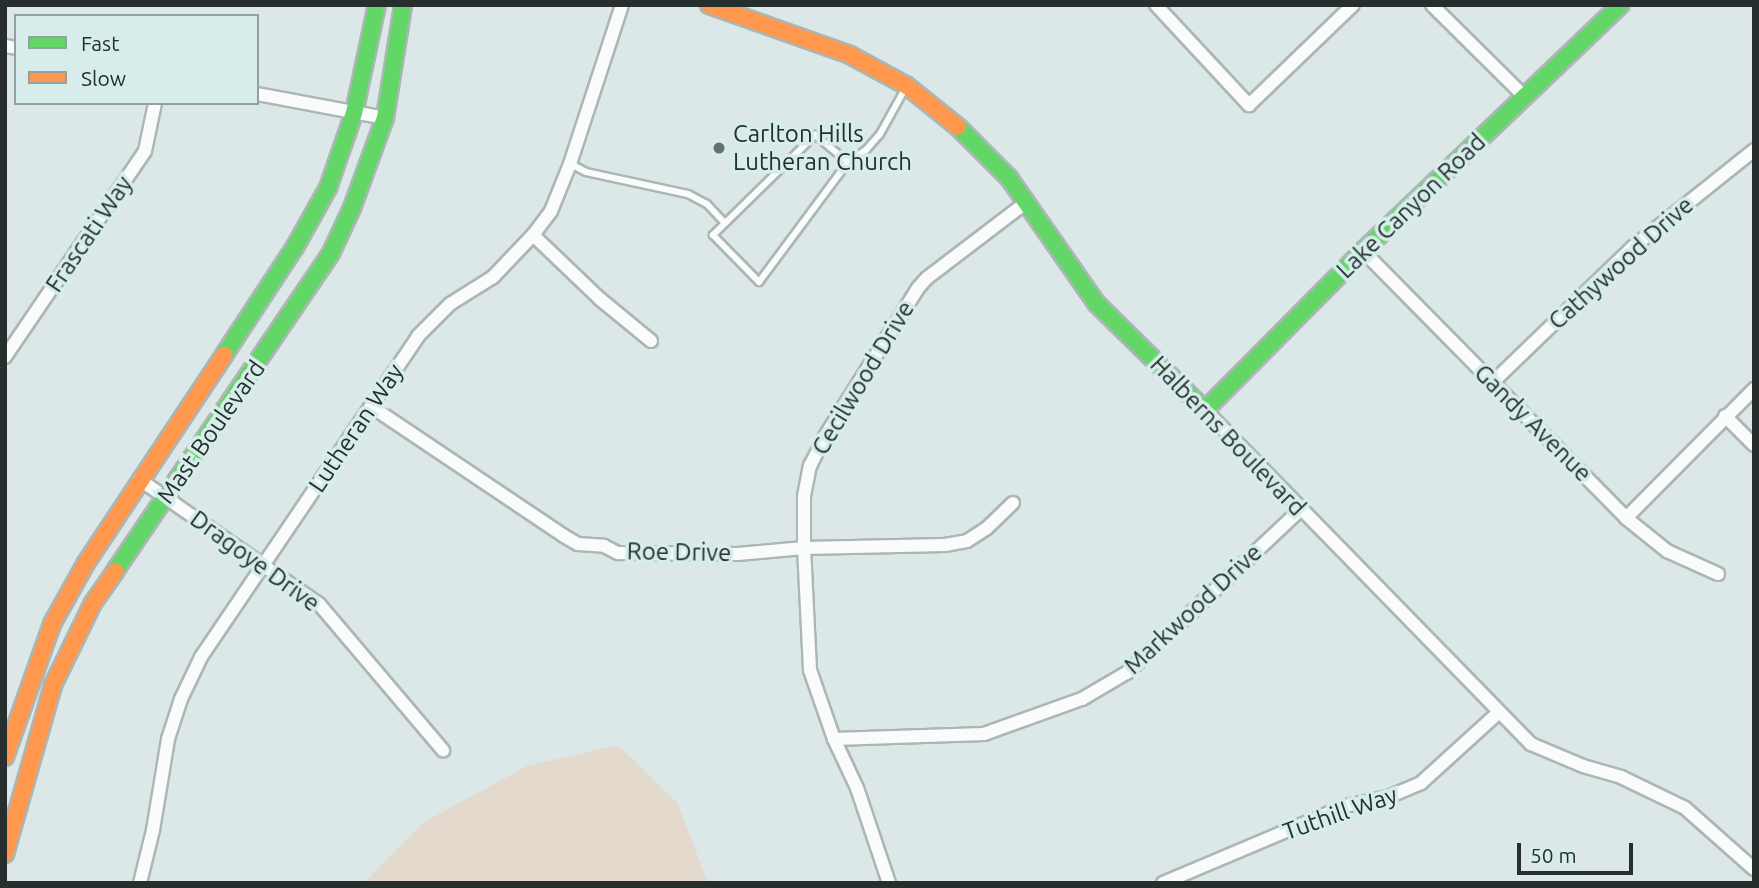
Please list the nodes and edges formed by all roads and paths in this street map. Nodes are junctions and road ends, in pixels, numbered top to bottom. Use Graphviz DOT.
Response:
graph roads {
  1 [pos="377,5"];
  2 [pos="403,5"];
  3 [pos="622,5"];
  4 [pos="709,5"];
  5 [pos="1156,5"];
  6 [pos="1353,5"];
  7 [pos="1432,5"];
  8 [pos="1620,5"];
  9 [pos="907,86"];
  10 [pos="259,94"];
  11 [pos="1525,97"];
  12 [pos="155,105"];
  13 [pos="354,113"];
  14 [pos="384,118"];
  15 [pos="1754,150"];
  16 [pos="848,162"];
  17 [pos="570,164"];
  18 [pos="1024,204"];
  19 [pos="725,223"];
  20 [pos="534,235"];
  21 [pos="1363,251"];
  22 [pos="651,341"];
  23 [pos="5,357"];
  24 [pos="1493,382"];
  25 [pos="1754,390"];
  26 [pos="372,407"];
  27 [pos="1205,410"];
  28 [pos="1725,416"];
  29 [pos="1754,445"];
  30 [pos="139,479"];
  31 [pos="166,497"];
  32 [pos="1013,503"];
  33 [pos="1300,510"];
  34 [pos="1626,518"];
  35 [pos="804,548"];
  36 [pos="262,564"];
  37 [pos="1718,574"];
  38 [pos="1498,713"];
  39 [pos="834,739"];
  40 [pos="443,750"];
  41 [pos="5,757"];
  42 [pos="8,832"];
  43 [pos="5,854"];
  44 [pos="1754,869"];
  45 [pos="140,883"];
  46 [pos="889,883"];
  47 [pos="1163,883"];
  1 -- 13 [label="main road, Mast Boulevard"];
  2 -- 14 [label="main road, Mast Boulevard"];
  3 -- 17 [label="street, Lutheran Way"];
  4 -- 9 [label="main road, Halberns Boulevard"];
  5 -- 6 [label="street"];
  7 -- 11 [label="street"];
  8 -- 11 [label="main road, Lake Canyon Road"];
  9 -- 16 [label="lane"];
  9 -- 18 [label="main road, Halberns Boulevard"];
  10 -- 13 [label="street"];
  11 -- 21 [label="main road, Lake Canyon Road"];
  12 -- 23 [label="street, Frascati Way"];
  13 -- 14 [label="street"];
  13 -- 30 [label="main road, Mast Boulevard"];
  14 -- 31 [label="main road, Mast Boulevard"];
  15 -- 24 [label="street, Cathywood Drive"];
  16 -- 19 [label="lane"];
  16 -- 19 [label="lane"];
  17 -- 19 [label="lane"];
  17 -- 20 [label="street, Lutheran Way"];
  18 -- 27 [label="main road, Halberns Boulevard"];
  18 -- 35 [label="street, Cecilwood Drive"];
  20 -- 22 [label="street"];
  20 -- 26 [label="street, Lutheran Way"];
  21 -- 24 [label="street, Gandy Avenue"];
  21 -- 27 [label="main road, Lake Canyon Road"];
  24 -- 34 [label="street, Gandy Avenue"];
  25 -- 28 [label="street"];
  26 -- 35 [label="street, Roe Drive"];
  26 -- 36 [label="street, Lutheran Way"];
  27 -- 33 [label="street, Halberns Boulevard"];
  28 -- 29 [label="street"];
  28 -- 34 [label="street"];
  30 -- 31 [label="street, Dragoye Drive"];
  30 -- 41 [label="main road, Mast Boulevard"];
  31 -- 36 [label="street, Dragoye Drive"];
  31 -- 42 [label="main road, Mast Boulevard"];
  32 -- 35 [label="street, Roe Drive"];
  33 -- 38 [label="street, Halberns Boulevard"];
  33 -- 39 [label="street, Markwood Drive"];
  34 -- 37 [label="street, Gandy Avenue"];
  35 -- 39 [label="street, Cecilwood Drive"];
  36 -- 40 [label="street, Dragoye Drive"];
  36 -- 45 [label="street, Lutheran Way"];
  38 -- 44 [label="street, Halberns Boulevard"];
  38 -- 47 [label="street, Tuthill Way"];
  39 -- 46 [label="street, Cecilwood Drive"];
  42 -- 43 [label="main road, Mast Boulevard"];
}
